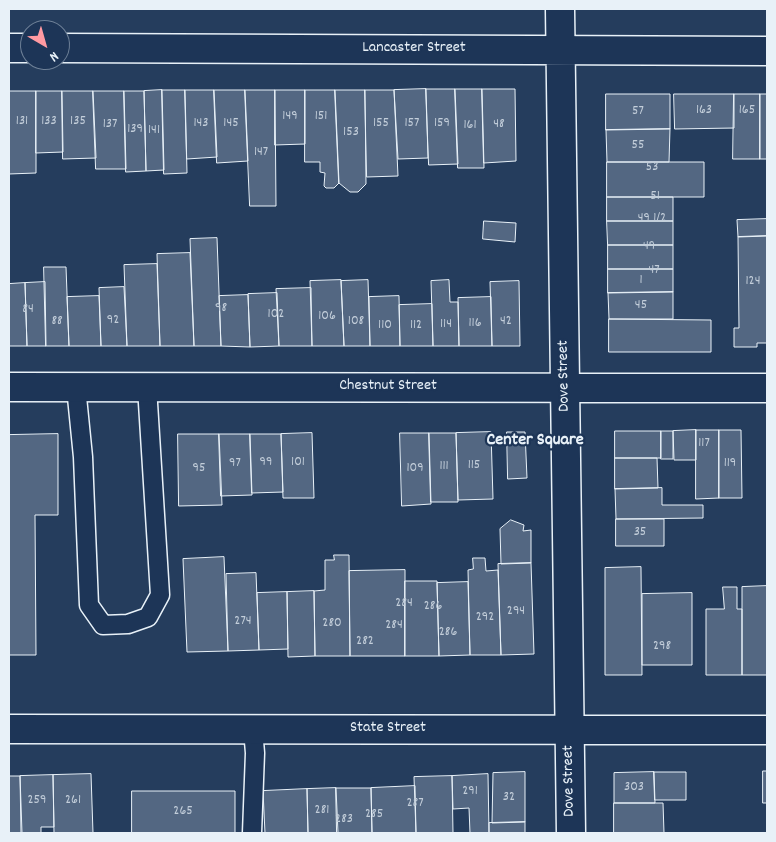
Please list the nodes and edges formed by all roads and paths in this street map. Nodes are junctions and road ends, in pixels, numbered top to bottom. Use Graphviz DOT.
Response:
graph roads {
  1 [pos="560,9"];
  2 [pos="70,48"];
  3 [pos="560,50"];
  4 [pos="767,51"];
  5 [pos="9,386"];
  6 [pos="76,387"];
  7 [pos="147,387"];
  8 [pos="565,388"];
  9 [pos="767,388"];
  10 [pos="9,728"];
  11 [pos="253,729"];
  12 [pos="570,730"];
  13 [pos="767,730"];
  14 [pos="252,833"];
  15 [pos="571,833"];
  1 -- 3 [label="street, Dove Street"];
  2 -- 3 [label="street, Lancaster Street"];
  3 -- 4 [label="street, Lancaster Street"];
  3 -- 8 [label="street, Dove Street"];
  5 -- 6 [label="street, Chestnut Street"];
  6 -- 7 [label="street, Chestnut Street"];
  6 -- 7 [label="lane"];
  7 -- 8 [label="street, Chestnut Street"];
  8 -- 9 [label="street, Chestnut Street"];
  8 -- 12 [label="street, Dove Street"];
  10 -- 11 [label="street, State Street"];
  11 -- 12 [label="street, State Street"];
  11 -- 14 [label="lane"];
  12 -- 13 [label="street, State Street"];
  12 -- 15 [label="street, Dove Street"];
}
